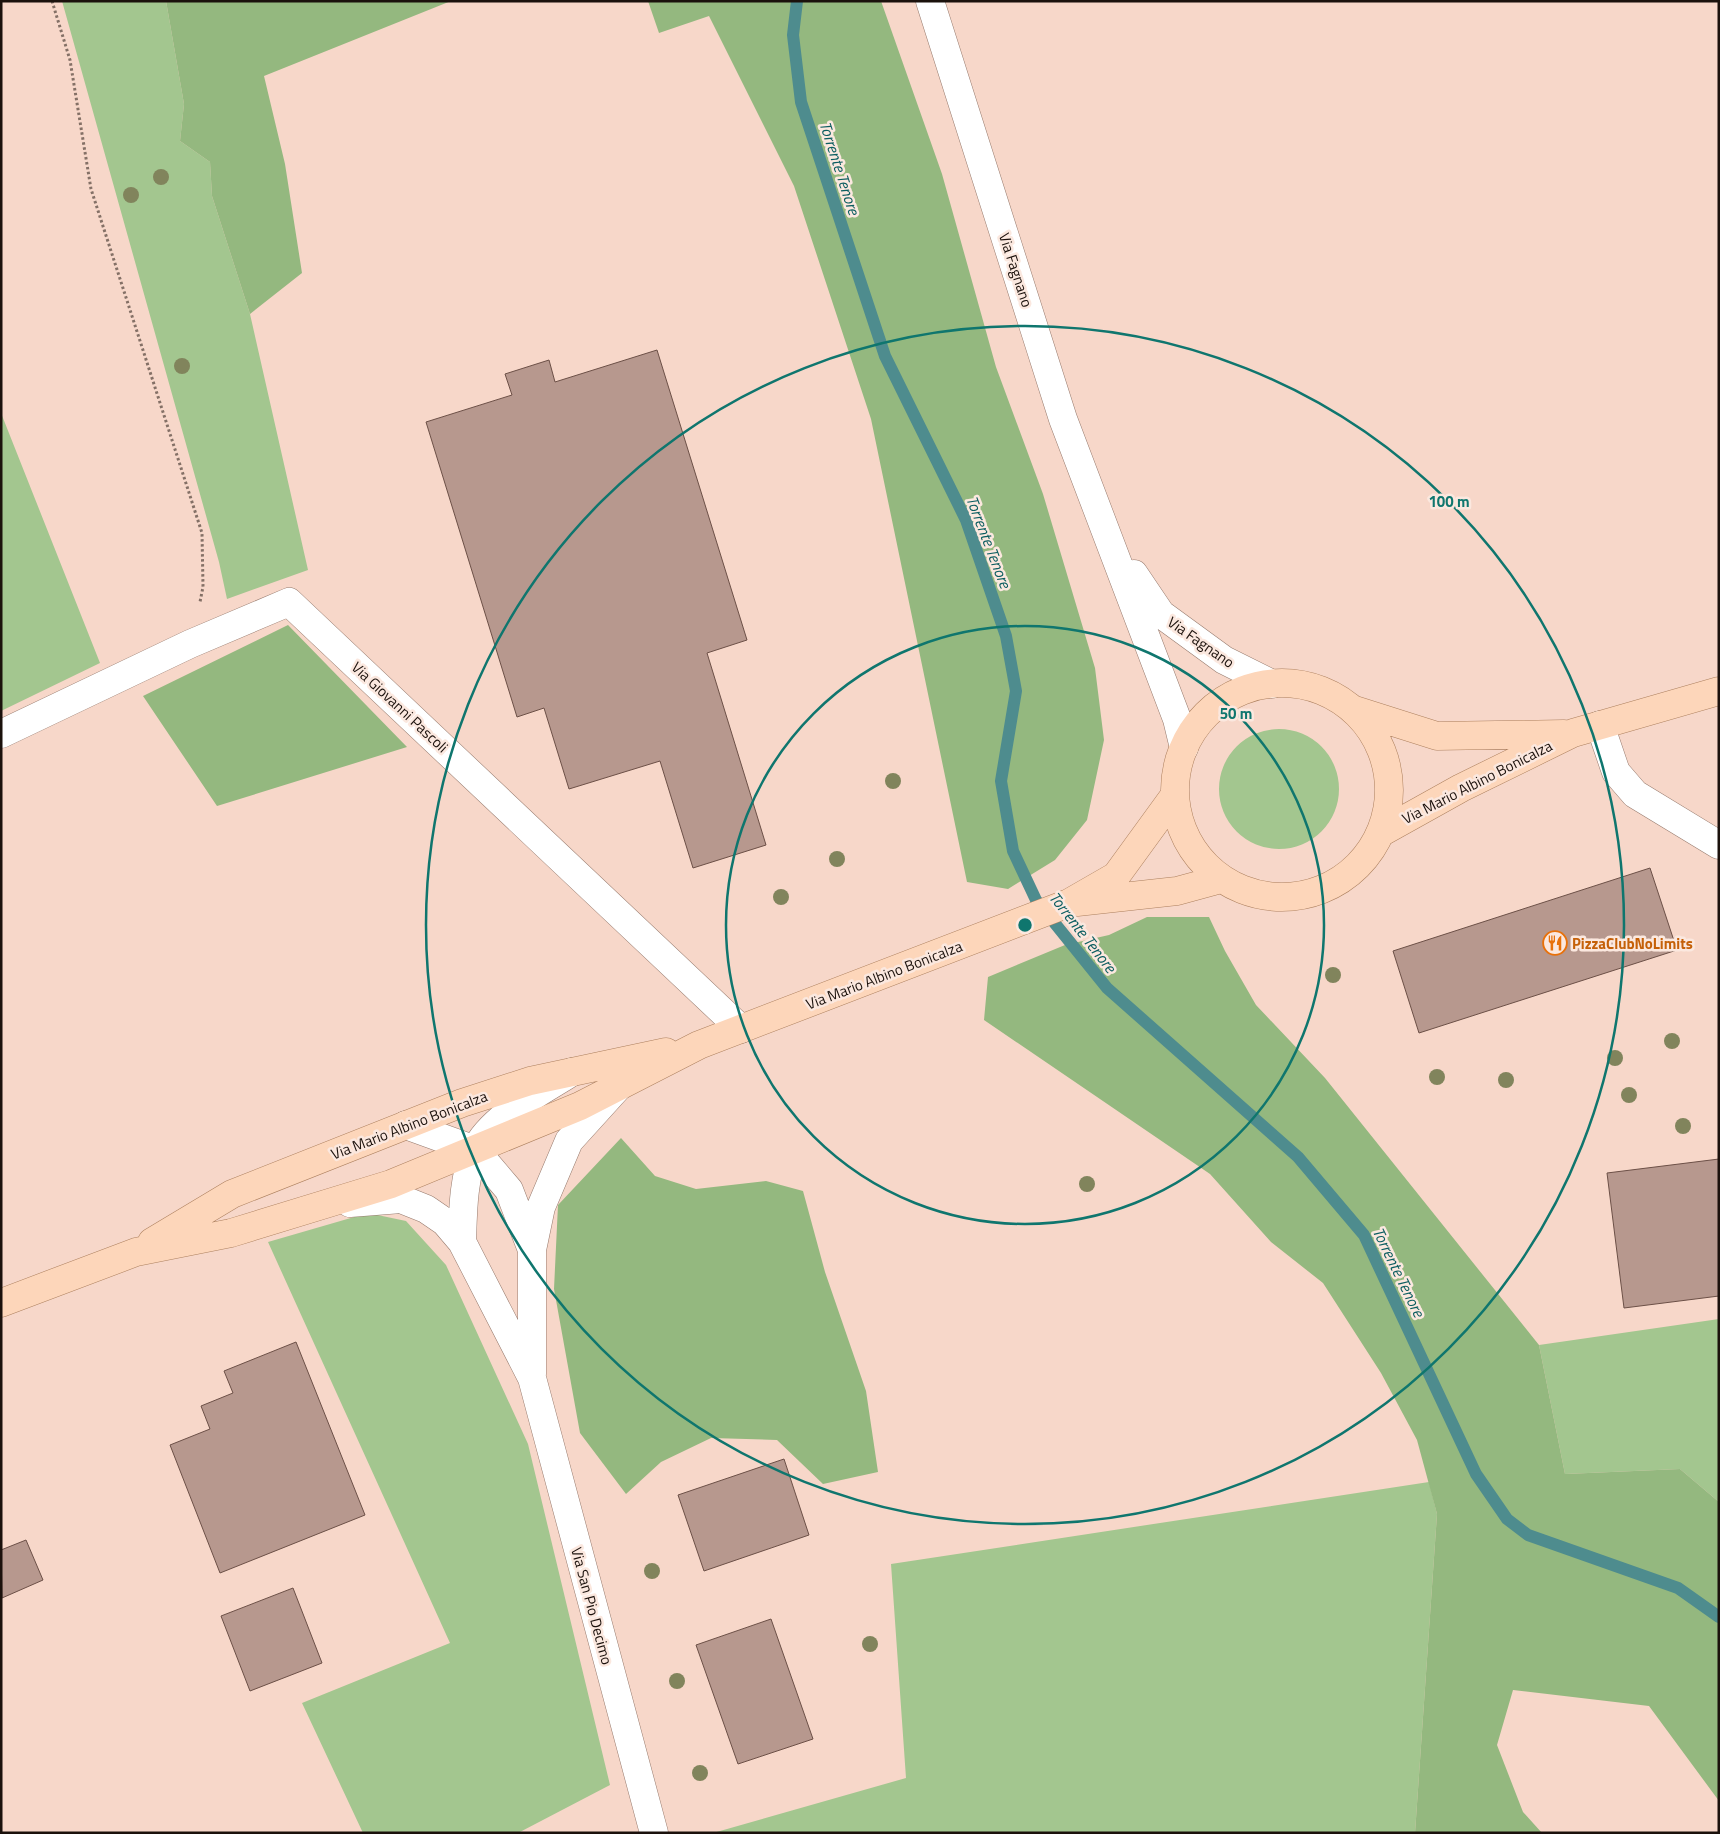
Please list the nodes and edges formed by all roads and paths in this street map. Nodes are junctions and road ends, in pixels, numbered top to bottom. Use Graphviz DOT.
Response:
graph roads {
  1 [pos="52,1"];
  2 [pos="930,1"];
  3 [pos="1109,536"];
  4 [pos="190,644"];
  5 [pos="1272,684"];
  6 [pos="1719,691"];
  7 [pos="1355,710"];
  8 [pos="1600,726"];
  9 [pos="1573,733"];
  10 [pos="1,734"];
  11 [pos="1184,748"];
  12 [pos="1172,799"];
  13 [pos="1382,832"];
  14 [pos="1719,845"];
  15 [pos="1221,879"];
  16 [pos="1069,903"];
  17 [pos="741,1030"];
  18 [pos="700,1045"];
  19 [pos="575,1070"];
  20 [pos="618,1086"];
  21 [pos="406,1125"];
  22 [pos="475,1150"];
  23 [pos="323,1205"];
  24 [pos="462,1242"];
  25 [pos="532,1250"];
  26 [pos="136,1252"];
  27 [pos="1,1303"];
  28 [pos="532,1378"];
  29 [pos="654,1833"];
  1 -- 4 [label="path"];
  2 -- 3 [label="street, Via Fagnano"];
  3 -- 5 [label="street, Via Fagnano"];
  3 -- 11 [label="street, Via Fagnano"];
  4 -- 10 [label="street, Via Giovanni Pascoli"];
  4 -- 17 [label="street, Via Giovanni Pascoli"];
  5 -- 7 [label="main road"];
  5 -- 11 [label="main road"];
  6 -- 8 [label="main road, Via Mario Albino Bonicalza"];
  7 -- 9 [label="main road, Via Mario Albino Bonicalza"];
  7 -- 13 [label="main road"];
  8 -- 9 [label="main road, Via Mario Albino Bonicalza"];
  8 -- 14 [label="street"];
  9 -- 13 [label="main road, Via Mario Albino Bonicalza"];
  11 -- 12 [label="main road"];
  12 -- 15 [label="main road"];
  12 -- 16 [label="main road, Via Mario Albino Bonicalza"];
  13 -- 15 [label="main road"];
  15 -- 16 [label="main road, Via Mario Albino Bonicalza"];
  16 -- 17 [label="main road, Via Mario Albino Bonicalza"];
  17 -- 18 [label="main road, Via Mario Albino Bonicalza"];
  18 -- 19 [label="main road, Via Mario Albino Bonicalza"];
  18 -- 20 [label="main road, Via Mario Albino Bonicalza"];
  19 -- 21 [label="main road, Via Mario Albino Bonicalza"];
  19 -- 22 [label="street"];
  20 -- 22 [label="main road, Via Mario Albino Bonicalza"];
  20 -- 25 [label="street, Via San Pio Decimo"];
  21 -- 22 [label="street, Via San Pio Decimo"];
  21 -- 26 [label="main road, Via Mario Albino Bonicalza"];
  22 -- 23 [label="main road, Via Mario Albino Bonicalza"];
  22 -- 24 [label="street"];
  22 -- 25 [label="street, Via San Pio Decimo"];
  23 -- 24 [label="street, Via San Pio Decimo"];
  23 -- 26 [label="main road, Via Mario Albino Bonicalza"];
  24 -- 28 [label="street, Via San Pio Decimo"];
  25 -- 28 [label="street, Via San Pio Decimo"];
  26 -- 27 [label="main road, Via Mario Albino Bonicalza"];
  28 -- 29 [label="street, Via San Pio Decimo"];
}
